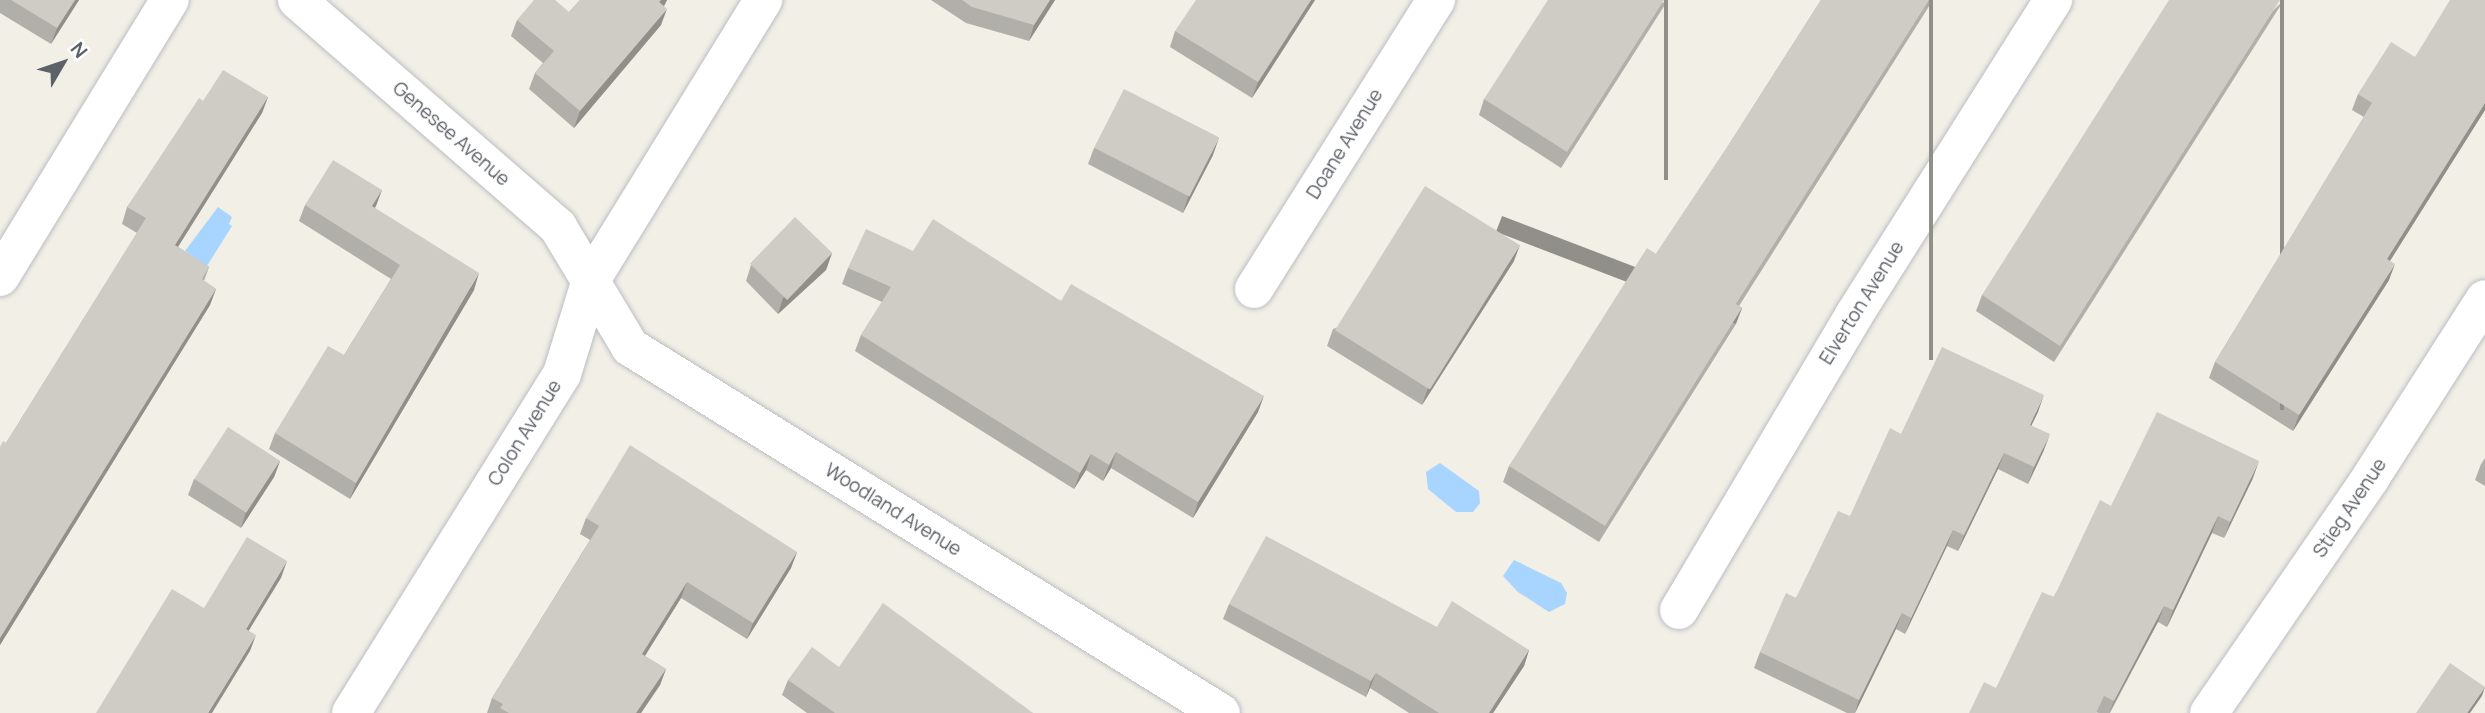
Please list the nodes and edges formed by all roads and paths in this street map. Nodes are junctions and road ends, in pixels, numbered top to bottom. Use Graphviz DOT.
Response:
graph roads {
  1 [pos="170,0"];
  2 [pos="297,0"];
  3 [pos="764,0"];
  4 [pos="1436,0"];
  5 [pos="2053,0"];
  6 [pos="0,277"];
  7 [pos="590,280"];
  8 [pos="1254,289"];
  9 [pos="2485,299"];
  10 [pos="1679,610"];
  11 [pos="351,713"];
  12 [pos="1221,713"];
  13 [pos="2209,713"];
  1 -- 6 [label="street"];
  2 -- 7 [label="street, Genesee Avenue"];
  3 -- 7 [label="street, Colon Avenue"];
  4 -- 8 [label="street, Doane Avenue"];
  5 -- 10 [label="street, Elverton Avenue"];
  7 -- 11 [label="street, Colon Avenue"];
  7 -- 12 [label="street, Woodland Avenue"];
  9 -- 13 [label="street, Stieg Avenue"];
}
